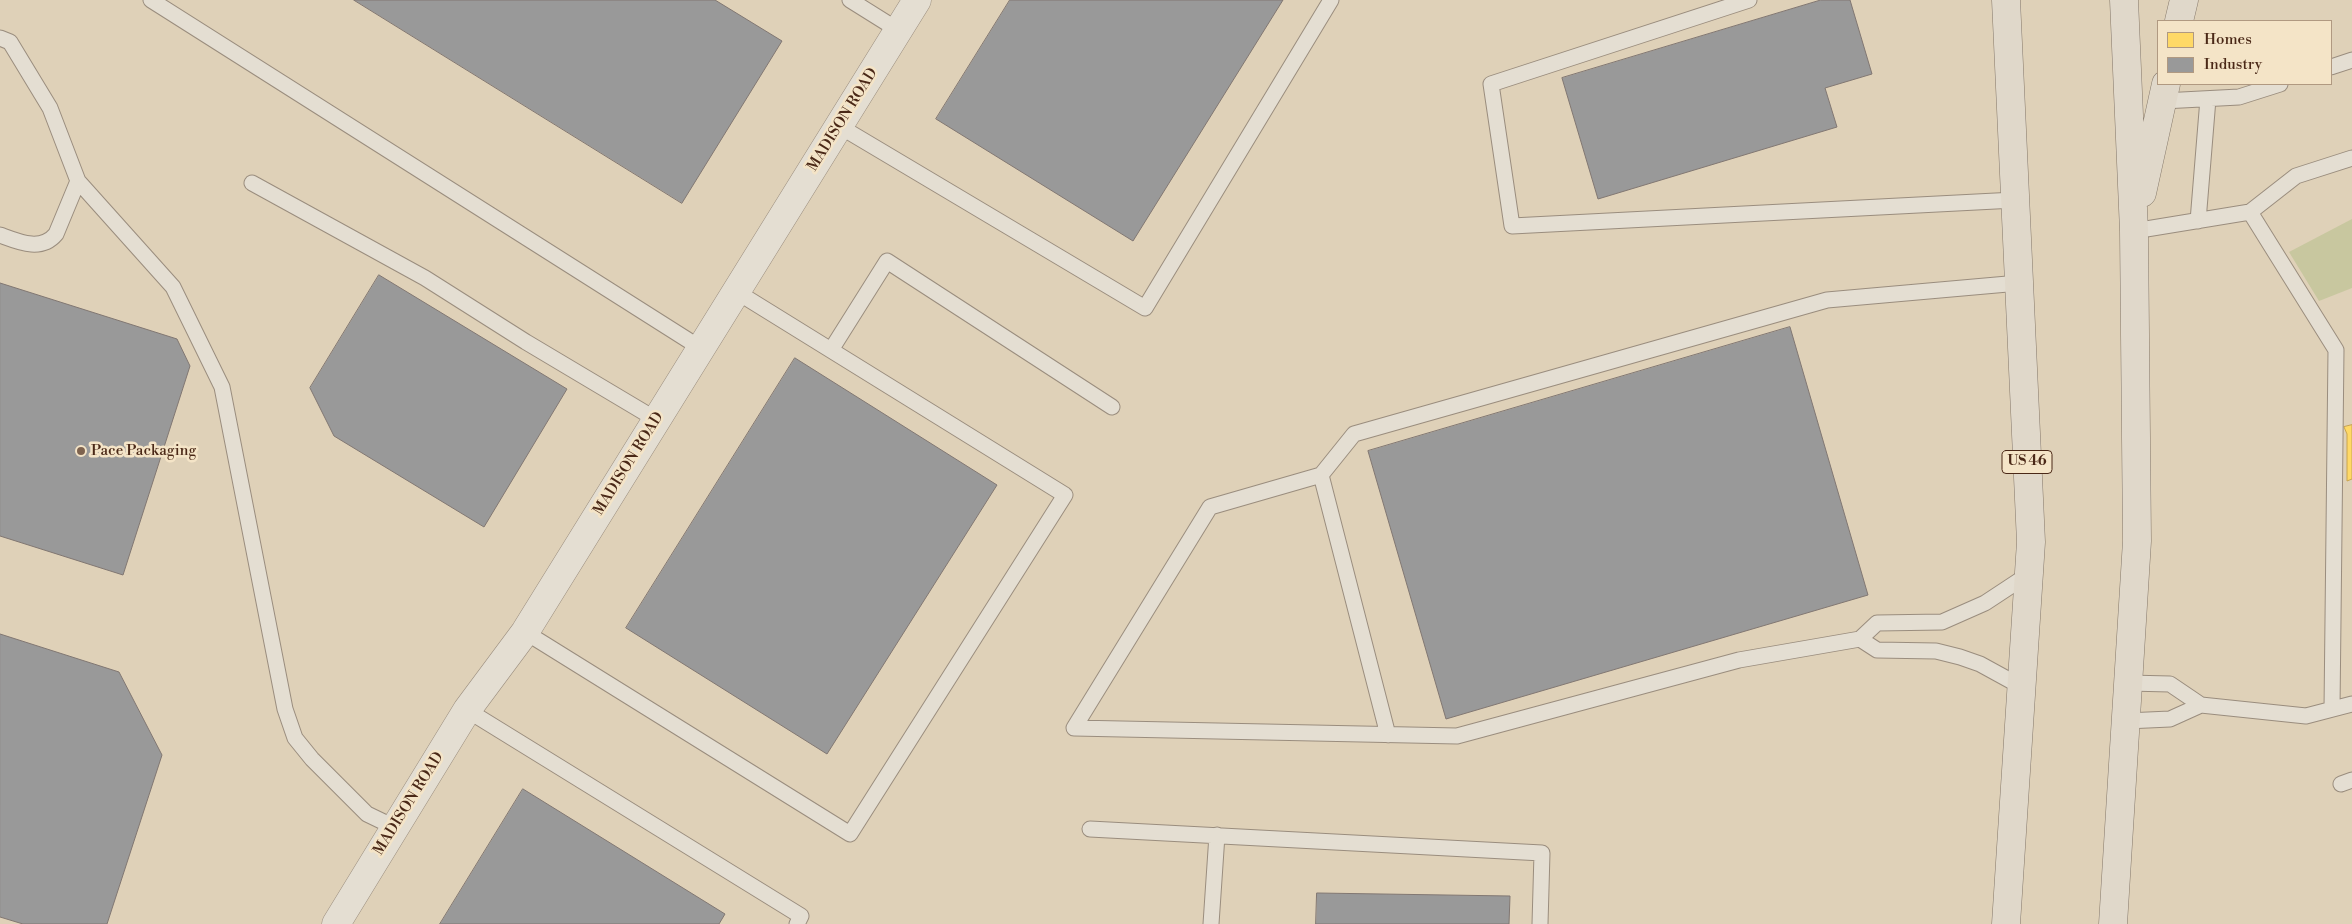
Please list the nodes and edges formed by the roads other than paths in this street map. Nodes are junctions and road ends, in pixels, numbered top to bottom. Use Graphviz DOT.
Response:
graph roads {
  1 [pos="152,0"];
  2 [pos="850,0"];
  3 [pos="917,0"];
  4 [pos="1331,0"];
  5 [pos="1749,0"];
  6 [pos="2006,0"];
  7 [pos="2124,0"];
  8 [pos="2184,0"];
  9 [pos="2180,20"];
  10 [pos="898,30"];
  11 [pos="0,38"];
  12 [pos="2352,60"];
  13 [pos="2332,67"];
  14 [pos="2277,85"];
  15 [pos="2164,93"];
  16 [pos="2208,99"];
  17 [pos="839,126"];
  18 [pos="2352,158"];
  19 [pos="78,181"];
  20 [pos="252,183"];
  21 [pos="2015,200"];
  22 [pos="2250,212"];
  23 [pos="2198,220"];
  24 [pos="2134,231"];
  25 [pos="0,235"];
  26 [pos="2019,283"];
  27 [pos="738,292"];
  28 [pos="702,349"];
  29 [pos="831,350"];
  30 [pos="1112,407"];
  31 [pos="657,420"];
  32 [pos="1321,475"];
  33 [pos="2029,574"];
  34 [pos="525,632"];
  35 [pos="1860,639"];
  36 [pos="2128,683"];
  37 [pos="2022,687"];
  38 [pos="2352,704"];
  39 [pos="2201,705"];
  40 [pos="2332,709"];
  41 [pos="467,710"];
  42 [pos="2126,721"];
  43 [pos="1388,734"];
  44 [pos="394,827"];
  45 [pos="1090,830"];
  46 [pos="1217,835"];
  47 [pos="336,924"];
  48 [pos="797,924"];
  49 [pos="1210,924"];
  50 [pos="1540,924"];
  51 [pos="2006,924"];
  52 [pos="2113,924"];
  1 -- 28 [label="lane"];
  2 -- 10 [label="lane"];
  3 -- 10 [label="street, MADISON ROAD"];
  4 -- 17 [label="lane"];
  5 -- 21 [label="lane"];
  6 -- 21 [label="highway, US 46"];
  7 -- 24 [label="highway"];
  8 -- 9 [label="highway"];
  10 -- 17 [label="street, MADISON ROAD"];
  11 -- 19 [label="lane"];
  12 -- 13 [label="lane"];
  14 -- 16 [label="lane"];
  15 -- 16 [label="lane"];
  15 -- 24 [label="highway"];
  16 -- 23 [label="lane"];
  17 -- 27 [label="street, MADISON ROAD"];
  18 -- 22 [label="lane"];
  19 -- 25 [label="lane"];
  19 -- 44 [label="lane"];
  20 -- 31 [label="lane"];
  21 -- 26 [label="highway, US 46"];
  22 -- 23 [label="lane"];
  22 -- 40 [label="lane"];
  23 -- 24 [label="lane"];
  24 -- 36 [label="highway"];
  26 -- 32 [label="lane"];
  26 -- 33 [label="highway, US 46"];
  27 -- 28 [label="street, MADISON ROAD"];
  27 -- 29 [label="lane"];
  28 -- 31 [label="street, MADISON ROAD"];
  29 -- 30 [label="lane"];
  29 -- 34 [label="lane"];
  31 -- 34 [label="street, MADISON ROAD"];
  32 -- 43 [label="lane"];
  32 -- 43 [label="lane"];
  33 -- 35 [label="lane"];
  33 -- 37 [label="highway, US 46"];
  34 -- 41 [label="street, MADISON ROAD"];
  35 -- 37 [label="lane"];
  35 -- 43 [label="lane"];
  36 -- 39 [label="lane"];
  36 -- 42 [label="highway"];
  37 -- 51 [label="highway, US 46"];
  38 -- 40 [label="lane"];
  39 -- 40 [label="lane"];
  39 -- 42 [label="lane"];
  41 -- 44 [label="street, MADISON ROAD"];
  41 -- 48 [label="lane"];
  42 -- 52 [label="highway"];
  44 -- 47 [label="street, MADISON ROAD"];
  45 -- 46 [label="lane"];
  46 -- 49 [label="lane"];
  46 -- 50 [label="lane"];
}
